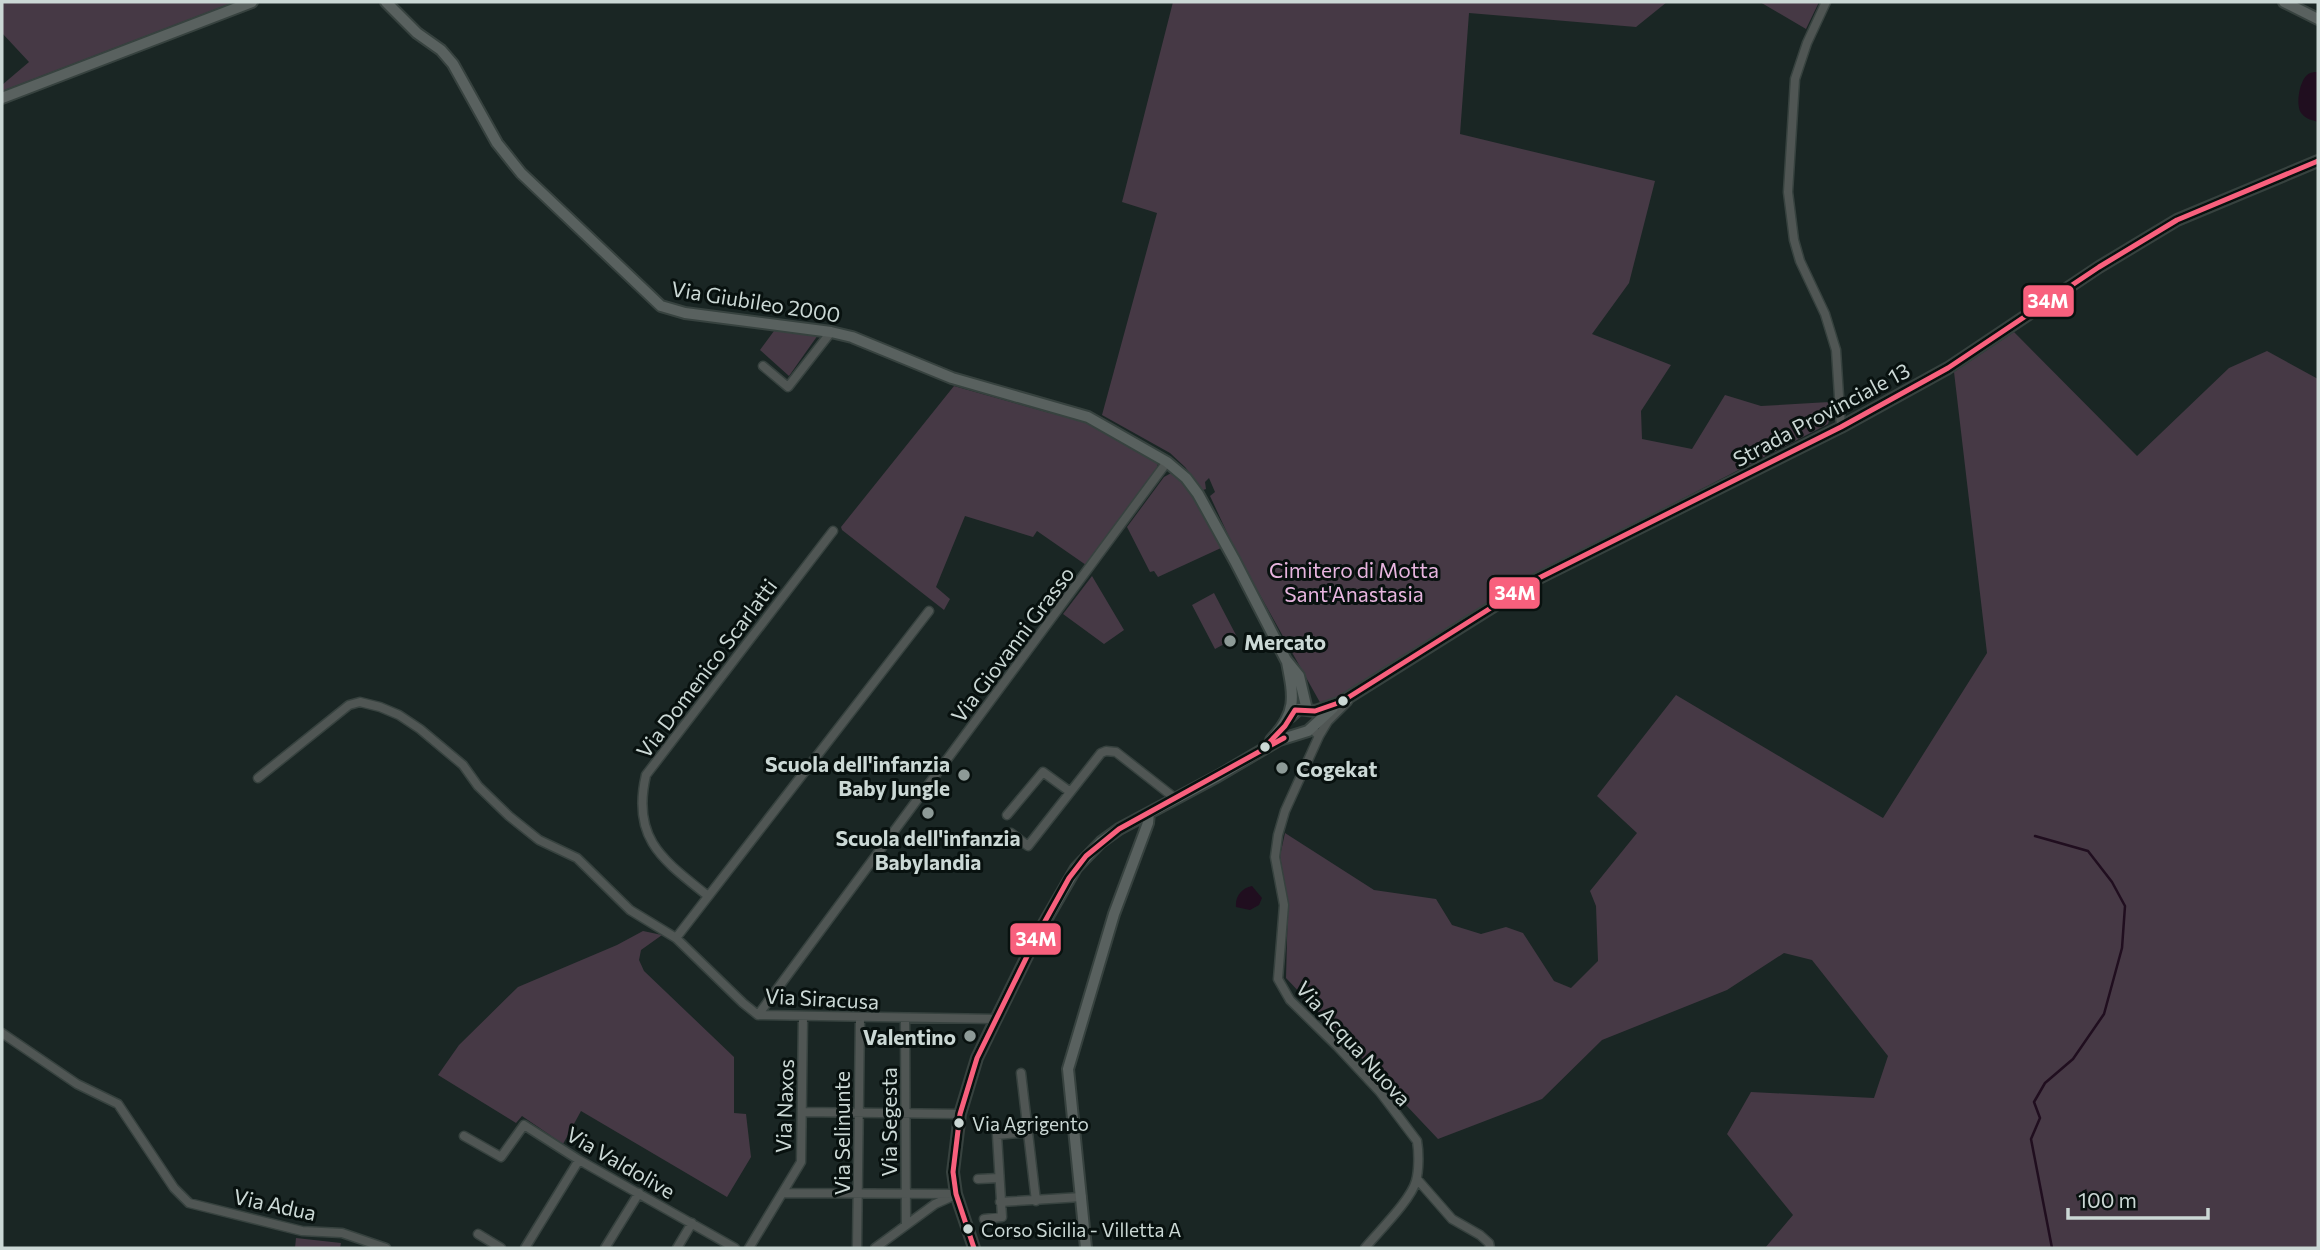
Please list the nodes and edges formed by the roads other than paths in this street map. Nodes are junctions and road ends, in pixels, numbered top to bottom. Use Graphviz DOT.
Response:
graph roads {
  1 [pos="252,2"];
  2 [pos="386,2"];
  3 [pos="1826,2"];
  4 [pos="2284,2"];
  5 [pos="2318,19"];
  6 [pos="2,98"];
  7 [pos="2318,161"];
  8 [pos="831,332"];
  9 [pos="763,366"];
  10 [pos="1841,427"];
  11 [pos="1167,462"];
  12 [pos="833,531"];
  13 [pos="929,611"];
  14 [pos="1286,660"];
  15 [pos="1358,691"];
  16 [pos="1341,702"];
  17 [pos="1308,711"];
  18 [pos="1289,718"];
  19 [pos="1314,730"];
  20 [pos="1297,733"];
  21 [pos="1262,750"];
  22 [pos="258,778"];
  23 [pos="1069,792"];
  24 [pos="1176,799"];
  25 [pos="1149,813"];
  26 [pos="1007,815"];
  27 [pos="1011,833"];
  28 [pos="708,897"];
  29 [pos="676,938"];
  30 [pos="758,1015"];
  31 [pos="803,1017"];
  32 [pos="859,1018"];
  33 [pos="905,1019"];
  34 [pos="996,1019"];
  35 [pos="2,1033"];
  36 [pos="1021,1073"];
  37 [pos="802,1112"];
  38 [pos="859,1112"];
  39 [pos="905,1113"];
  40 [pos="960,1114"];
  41 [pos="1028,1132"];
  42 [pos="464,1136"];
  43 [pos="579,1160"];
  44 [pos="999,1178"];
  45 [pos="978,1179"];
  46 [pos="1417,1179"];
  47 [pos="639,1193"];
  48 [pos="783,1193"];
  49 [pos="858,1193"];
  50 [pos="905,1193"];
  51 [pos="956,1194"];
  52 [pos="1082,1197"];
  53 [pos="1036,1201"];
  54 [pos="1000,1202"];
  55 [pos="985,1219"];
  56 [pos="692,1223"];
  57 [pos="906,1225"];
  58 [pos="478,1234"];
  59 [pos="1084,1245"];
  60 [pos="386,1248"];
  61 [pos="501,1248"];
  62 [pos="525,1248"];
  63 [pos="605,1248"];
  64 [pos="677,1248"];
  65 [pos="734,1248"];
  66 [pos="750,1248"];
  67 [pos="858,1248"];
  68 [pos="876,1248"];
  69 [pos="974,1248"];
  70 [pos="1365,1248"];
  71 [pos="1490,1248"];
  1 -- 6 [label="main road"];
  2 -- 8 [label="main road, Via Giubileo 2000"];
  3 -- 10 [label="street"];
  4 -- 5 [label="main road"];
  7 -- 10 [label="main road, Strada Provinciale 13"];
  8 -- 9 [label="street"];
  8 -- 11 [label="main road, Via Giubileo 2000"];
  10 -- 15 [label="main road, Strada Provinciale 13"];
  11 -- 14 [label="main road, Via Giubileo 2000"];
  11 -- 30 [label="street, Via Giovanni Grasso"];
  12 -- 28 [label="street, Via Domenico Scarlatti"];
  13 -- 28 [label="street"];
  14 -- 17 [label="main road, Via Giubileo 2000"];
  14 -- 18 [label="main road"];
  15 -- 16 [label="main road, Strada Provinciale 13"];
  15 -- 19 [label="street, Via Acqua Nuova"];
  16 -- 17 [label="main road"];
  16 -- 19 [label="main road"];
  17 -- 18 [label="main road"];
  17 -- 19 [label="main road"];
  18 -- 20 [label="main road"];
  18 -- 21 [label="main road"];
  19 -- 20 [label="main road"];
  19 -- 46 [label="street, Via Acqua Nuova"];
  20 -- 21 [label="main road"];
  21 -- 24 [label="main road"];
  22 -- 29 [label="street, Via Siracusa"];
  23 -- 24 [label="street"];
  23 -- 26 [label="street"];
  23 -- 27 [label="street"];
  24 -- 25 [label="main road"];
  25 -- 34 [label="main road"];
  25 -- 52 [label="main road"];
  28 -- 29 [label="street"];
  29 -- 30 [label="street, Via Siracusa"];
  30 -- 31 [label="street, Via Siracusa"];
  31 -- 32 [label="street, Via Siracusa"];
  31 -- 37 [label="street, Via Naxos"];
  32 -- 33 [label="street, Via Siracusa"];
  32 -- 38 [label="street, Via Selinunte"];
  33 -- 34 [label="street, Via Siracusa"];
  33 -- 39 [label="street, Via Segesta"];
  34 -- 40 [label="main road"];
  35 -- 60 [label="street, Via Adua"];
  36 -- 41 [label="street"];
  37 -- 38 [label="street"];
  37 -- 48 [label="street, Via Naxos"];
  38 -- 39 [label="street"];
  38 -- 49 [label="street, Via Selinunte"];
  39 -- 40 [label="street"];
  39 -- 50 [label="street, Via Segesta"];
  40 -- 51 [label="main road"];
  41 -- 44 [label="street"];
  41 -- 53 [label="street"];
  42 -- 43 [label="street, Via Valdolive"];
  43 -- 47 [label="street, Via Valdolive"];
  43 -- 62 [label="street"];
  44 -- 45 [label="street"];
  44 -- 54 [label="street"];
  46 -- 70 [label="street"];
  46 -- 71 [label="street"];
  47 -- 56 [label="street, Via Valdolive"];
  47 -- 63 [label="street"];
  48 -- 49 [label="street"];
  48 -- 66 [label="street, Via Naxos"];
  49 -- 50 [label="street"];
  49 -- 67 [label="street, Via Selinunte"];
  50 -- 51 [label="street"];
  50 -- 57 [label="street, Via Segesta"];
  51 -- 57 [label="street"];
  51 -- 69 [label="main road"];
  52 -- 53 [label="street"];
  52 -- 59 [label="main road"];
  53 -- 54 [label="street"];
  54 -- 55 [label="street"];
  56 -- 64 [label="street"];
  56 -- 65 [label="street, Via Valdolive"];
  57 -- 68 [label="street"];
  58 -- 61 [label="street"];
}
